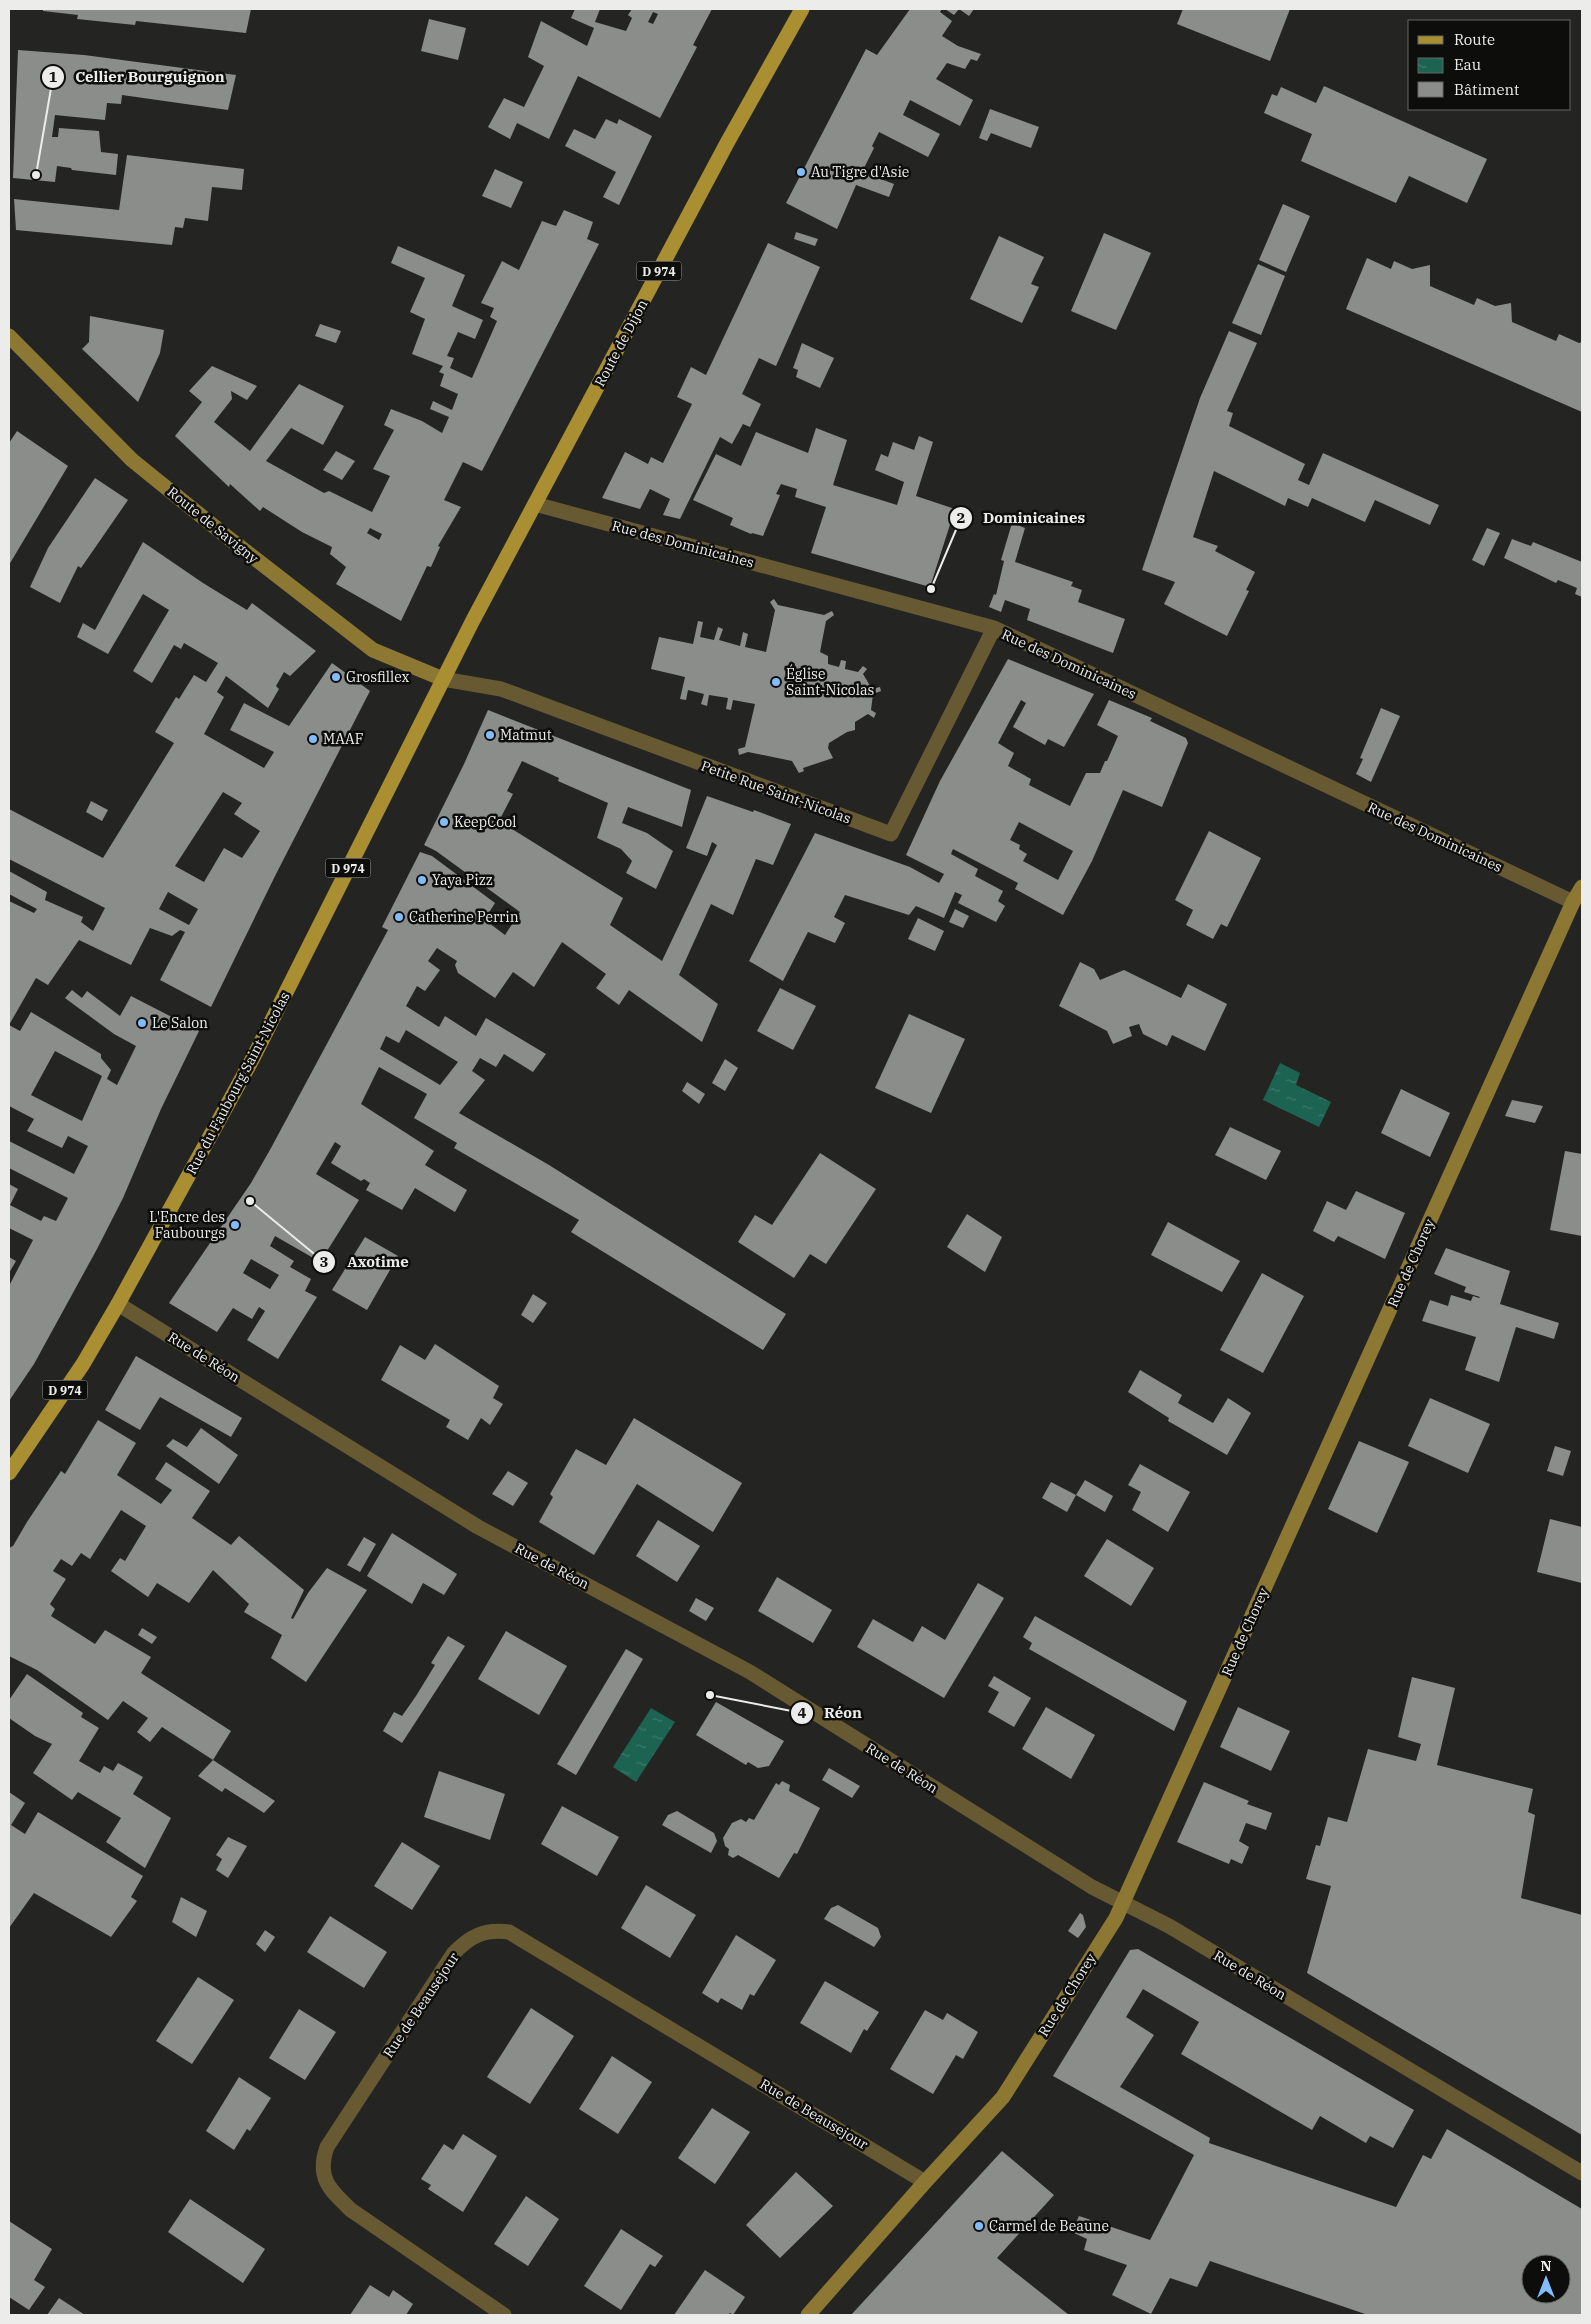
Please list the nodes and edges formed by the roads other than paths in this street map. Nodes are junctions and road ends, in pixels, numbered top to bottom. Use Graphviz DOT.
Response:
graph roads {
  1 [pos="802,9"];
  2 [pos="9,336"];
  3 [pos="535,504"];
  4 [pos="994,628"];
  5 [pos="442,679"];
  6 [pos="1582,887"];
  7 [pos="1573,902"];
  8 [pos="118,1304"];
  9 [pos="9,1473"];
  10 [pos="1124,1902"];
  11 [pos="1582,2173"];
  12 [pos="925,2182"];
  13 [pos="504,2315"];
  14 [pos="808,2315"];
  1 -- 3 [label="main road, Route de Dijon / D 974"];
  2 -- 5 [label="street, Route de Savigny"];
  3 -- 4 [label="street, Rue des Dominicaines"];
  3 -- 5 [label="main road, Route de Dijon / D 974"];
  4 -- 5 [label="street, Petite Rue Saint-Nicolas"];
  4 -- 7 [label="street, Rue des Dominicaines"];
  5 -- 8 [label="main road, Rue du Faubourg Saint-Nicolas / D 974"];
  6 -- 7 [label="street, Rue de Chorey"];
  7 -- 10 [label="street, Rue de Chorey"];
  8 -- 9 [label="main road, Rue du Faubourg Saint-Nicolas / D 974"];
  8 -- 10 [label="street, Rue de Réon"];
  10 -- 11 [label="street, Rue de Réon"];
  10 -- 12 [label="street, Rue de Chorey"];
  12 -- 13 [label="street, Rue de Beausejour"];
  12 -- 14 [label="street, Rue de Chorey"];
}
